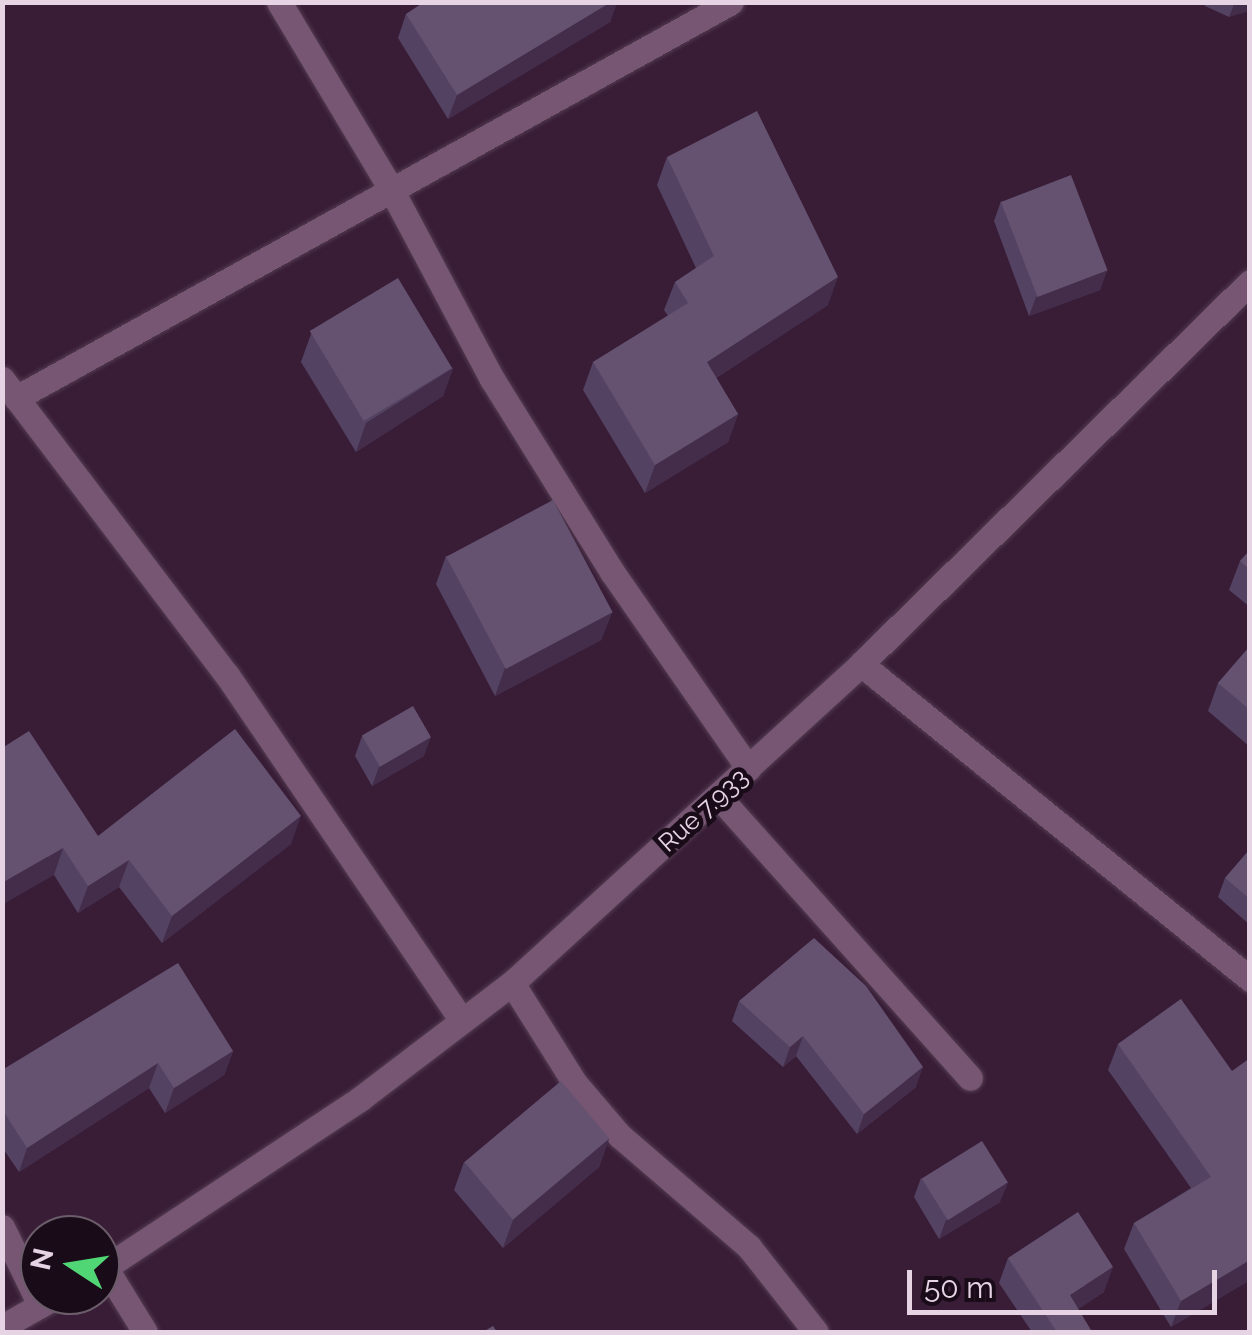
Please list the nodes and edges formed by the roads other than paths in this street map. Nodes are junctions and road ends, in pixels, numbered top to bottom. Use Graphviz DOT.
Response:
graph roads {
  1 [pos="279,2"];
  2 [pos="731,2"];
  3 [pos="392,192"];
  4 [pos="1250,282"];
  5 [pos="9,389"];
  6 [pos="861,664"];
  7 [pos="748,768"];
  8 [pos="718,796"];
  9 [pos="1250,979"];
  10 [pos="512,983"];
  11 [pos="462,1021"];
  12 [pos="970,1078"];
  13 [pos="2,1227"];
  14 [pos="20,1255"];
  15 [pos="120,1258"];
  16 [pos="120,1294"];
  17 [pos="145,1332"];
  18 [pos="816,1332"];
  1 -- 3 [label="street"];
  2 -- 3 [label="street"];
  3 -- 5 [label="street"];
  3 -- 7 [label="street"];
  4 -- 6 [label="street, Rue 7.933"];
  5 -- 11 [label="street"];
  6 -- 7 [label="street, Rue 7.933"];
  6 -- 9 [label="street"];
  7 -- 8 [label="street, Rue 7.933"];
  8 -- 10 [label="street, Rue 7.933"];
  8 -- 12 [label="street"];
  10 -- 11 [label="street, Rue 7.933"];
  10 -- 18 [label="street"];
  11 -- 15 [label="street, Rue 7.933"];
  13 -- 14 [label="street"];
  16 -- 17 [label="street"];
}
